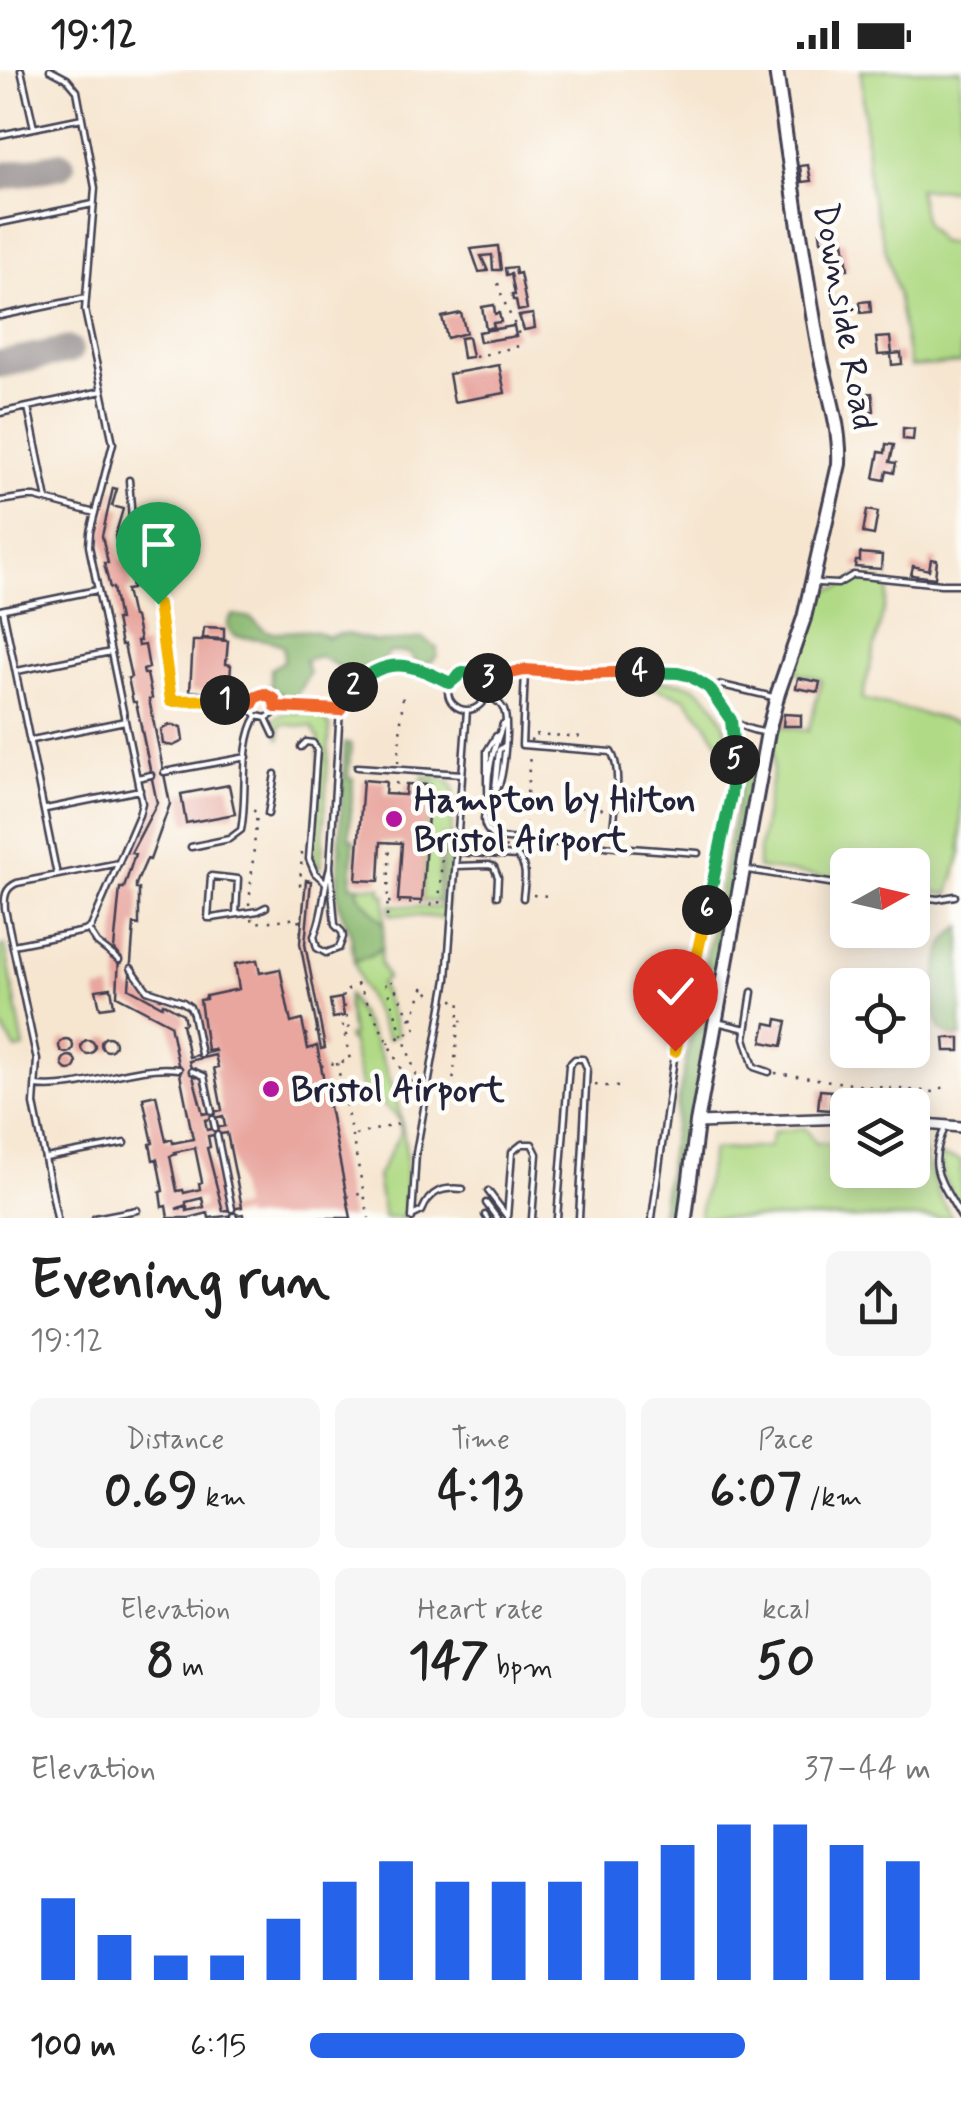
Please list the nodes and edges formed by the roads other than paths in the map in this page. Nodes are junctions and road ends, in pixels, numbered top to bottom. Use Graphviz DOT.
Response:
graph roads {
  1 [pos="21,70"];
  2 [pos="50,70"];
  3 [pos="776,70"];
  4 [pos="82,118"];
  5 [pos="34,128"];
  6 [pos="0,135"];
  7 [pos="96,203"];
  8 [pos="0,223"];
  9 [pos="86,298"];
  10 [pos="0,316"];
  11 [pos="102,391"];
  12 [pos="28,407"];
  13 [pos="0,412"];
  14 [pos="129,480"];
  15 [pos="47,500"];
  16 [pos="0,501"];
  17 [pos="95,513"];
  18 [pos="812,583"];
  19 [pos="961,584"];
  20 [pos="98,590"];
  21 [pos="1,610"];
  22 [pos="110,652"];
  23 [pos="525,670"];
  24 [pos="16,671"];
  25 [pos="483,680"];
  26 [pos="450,683"];
  27 [pos="709,688"];
  28 [pos="486,695"];
  29 [pos="777,698"];
  30 [pos="252,704"];
  31 [pos="276,707"];
  32 [pos="340,710"];
  33 [pos="467,710"];
  34 [pos="257,716"];
  35 [pos="266,718"];
  36 [pos="506,718"];
  37 [pos="125,720"];
  38 [pos="731,720"];
  39 [pos="768,732"];
  40 [pos="274,735"];
  41 [pos="30,740"];
  42 [pos="301,747"];
  43 [pos="247,757"];
  44 [pos="357,767"];
  45 [pos="164,772"];
  46 [pos="275,774"];
  47 [pos="462,774"];
  48 [pos="151,775"];
  49 [pos="137,778"];
  50 [pos="140,790"];
  51 [pos="489,801"];
  52 [pos="44,809"];
  53 [pos="268,814"];
  54 [pos="613,832"];
  55 [pos="191,848"];
  56 [pos="457,852"];
  57 [pos="698,853"];
  58 [pos="120,862"];
  59 [pos="456,866"];
  60 [pos="330,867"];
  61 [pos="744,870"];
  62 [pos="57,875"];
  63 [pos="325,882"];
  64 [pos="830,883"];
  65 [pos="497,896"];
  66 [pos="955,896"];
  67 [pos="523,898"];
  68 [pos="930,898"];
  69 [pos="266,907"];
  70 [pos="236,914"];
  71 [pos="335,925"];
  72 [pos="319,926"];
  73 [pos="88,929"];
  74 [pos="13,946"];
  75 [pos="119,960"];
  76 [pos="131,968"];
  77 [pos="752,992"];
  78 [pos="716,1022"];
  79 [pos="746,1029"];
  80 [pos="201,1054"];
  81 [pos="178,1069"];
  82 [pos="192,1071"];
  83 [pos="769,1072"];
  84 [pos="35,1086"];
  85 [pos="830,1119"];
  86 [pos="697,1123"];
  87 [pos="930,1125"];
  88 [pos="946,1126"];
  89 [pos="961,1127"];
  90 [pos="125,1143"];
  91 [pos="45,1158"];
  92 [pos="463,1188"];
  93 [pos="488,1191"];
  94 [pos="486,1203"];
  95 [pos="138,1210"];
  96 [pos="233,1214"];
  97 [pos="412,1217"];
  98 [pos="961,1217"];
  99 [pos="57,1218"];
  100 [pos="95,1218"];
  101 [pos="497,1218"];
  102 [pos="507,1218"];
  103 [pos="532,1218"];
  104 [pos="557,1218"];
  105 [pos="579,1218"];
  106 [pos="652,1218"];
  107 [pos="685,1218"];
  1 -- 5 [label="lane"];
  2 -- 4 [label="lane"];
  3 -- 18 [label="street, Downside Road"];
  4 -- 5 [label="lane"];
  4 -- 7 [label="lane"];
  5 -- 6 [label="lane"];
  7 -- 8 [label="lane"];
  7 -- 9 [label="lane"];
  9 -- 10 [label="lane"];
  9 -- 11 [label="lane"];
  11 -- 12 [label="lane"];
  11 -- 17 [label="lane"];
  12 -- 13 [label="lane"];
  12 -- 15 [label="lane"];
  14 -- 30 [label="lane"];
  15 -- 16 [label="lane"];
  15 -- 17 [label="lane"];
  17 -- 20 [label="lane"];
  18 -- 19 [label="lane"];
  18 -- 29 [label="street, Downside Road"];
  20 -- 21 [label="lane"];
  20 -- 22 [label="lane"];
  21 -- 24 [label="lane"];
  22 -- 24 [label="lane"];
  22 -- 37 [label="lane"];
  23 -- 25 [label="lane"];
  23 -- 27 [label="lane"];
  23 -- 54 [label="lane"];
  24 -- 41 [label="lane"];
  25 -- 26 [label="lane"];
  25 -- 28 [label="lane"];
  26 -- 32 [label="lane"];
  26 -- 33 [label="lane"];
  27 -- 29 [label="lane"];
  27 -- 38 [label="lane"];
  28 -- 33 [label="lane"];
  28 -- 36 [label="lane"];
  29 -- 39 [label="street, Downside Road"];
  30 -- 31 [label="lane"];
  30 -- 34 [label="lane"];
  31 -- 32 [label="lane"];
  31 -- 35 [label="lane"];
  32 -- 60 [label="lane"];
  33 -- 47 [label="lane"];
  34 -- 35 [label="lane"];
  34 -- 43 [label="lane"];
  35 -- 40 [label="lane"];
  36 -- 51 [label="lane"];
  36 -- 51 [label="lane"];
  37 -- 41 [label="lane"];
  37 -- 49 [label="lane"];
  38 -- 39 [label="lane"];
  38 -- 106 [label="lane"];
  39 -- 61 [label="street, Downside Road"];
  41 -- 52 [label="lane"];
  42 -- 63 [label="lane"];
  43 -- 45 [label="lane"];
  43 -- 55 [label="lane"];
  44 -- 47 [label="lane"];
  46 -- 53 [label="lane"];
  47 -- 56 [label="lane"];
  48 -- 49 [label="lane"];
  49 -- 50 [label="lane"];
  50 -- 52 [label="lane"];
  50 -- 58 [label="lane"];
  51 -- 57 [label="lane"];
  52 -- 62 [label="lane"];
  56 -- 59 [label="lane"];
  56 -- 67 [label="lane"];
  58 -- 62 [label="lane"];
  58 -- 73 [label="lane"];
  59 -- 65 [label="lane"];
  59 -- 97 [label="lane"];
  60 -- 63 [label="lane"];
  60 -- 71 [label="lane"];
  61 -- 64 [label="lane"];
  61 -- 78 [label="street, Downside Road"];
  62 -- 74 [label="lane"];
  63 -- 72 [label="lane"];
  66 -- 68 [label="lane"];
  69 -- 70 [label="lane"];
  70 -- 70 [label="lane"];
  71 -- 72 [label="lane"];
  71 -- 72 [label="lane"];
  73 -- 74 [label="lane"];
  73 -- 75 [label="lane"];
  74 -- 84 [label="lane"];
  76 -- 80 [label="lane"];
  77 -- 79 [label="lane"];
  78 -- 79 [label="lane"];
  78 -- 86 [label="street, Downside Road"];
  79 -- 83 [label="lane"];
  81 -- 84 [label="lane"];
  82 -- 96 [label="lane"];
  84 -- 91 [label="lane"];
  85 -- 86 [label="street"];
  86 -- 107 [label="street, Downside Road"];
  87 -- 88 [label="street"];
  88 -- 89 [label="street"];
  88 -- 98 [label="lane"];
  90 -- 91 [label="lane"];
  91 -- 99 [label="lane"];
  92 -- 97 [label="lane"];
  93 -- 102 [label="lane"];
  94 -- 101 [label="lane"];
  95 -- 100 [label="lane"];
  102 -- 103 [label="lane"];
  104 -- 105 [label="lane"];
}
